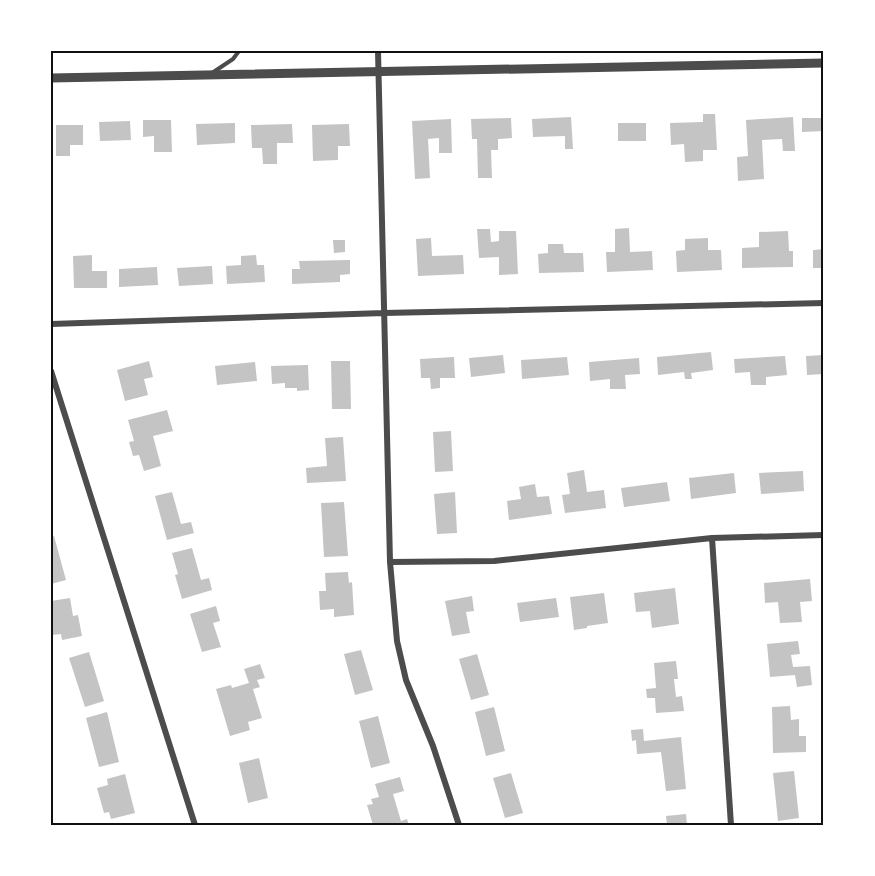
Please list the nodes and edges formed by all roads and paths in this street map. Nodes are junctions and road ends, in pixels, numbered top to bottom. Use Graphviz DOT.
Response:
graph roads {
  1 [pos="239,51"];
  2 [pos="378,51"];
  3 [pos="824,63"];
  4 [pos="378,70"];
  5 [pos="210,74"];
  6 [pos="51,78"];
  7 [pos="824,303"];
  8 [pos="384,313"];
  9 [pos="51,324"];
  10 [pos="51,371"];
  11 [pos="824,535"];
  12 [pos="712,538"];
  13 [pos="390,562"];
  14 [pos="195,825"];
  15 [pos="459,825"];
  16 [pos="731,825"];
  1 -- 5 [label="lane"];
  2 -- 4 [label="street"];
  3 -- 4 [label="street"];
  4 -- 5 [label="street"];
  4 -- 8 [label="street"];
  5 -- 6 [label="street"];
  7 -- 8 [label="street"];
  8 -- 9 [label="street"];
  8 -- 13 [label="street"];
  10 -- 14 [label="street"];
  11 -- 12 [label="street"];
  12 -- 13 [label="street"];
  12 -- 16 [label="street"];
  13 -- 15 [label="street"];
}
